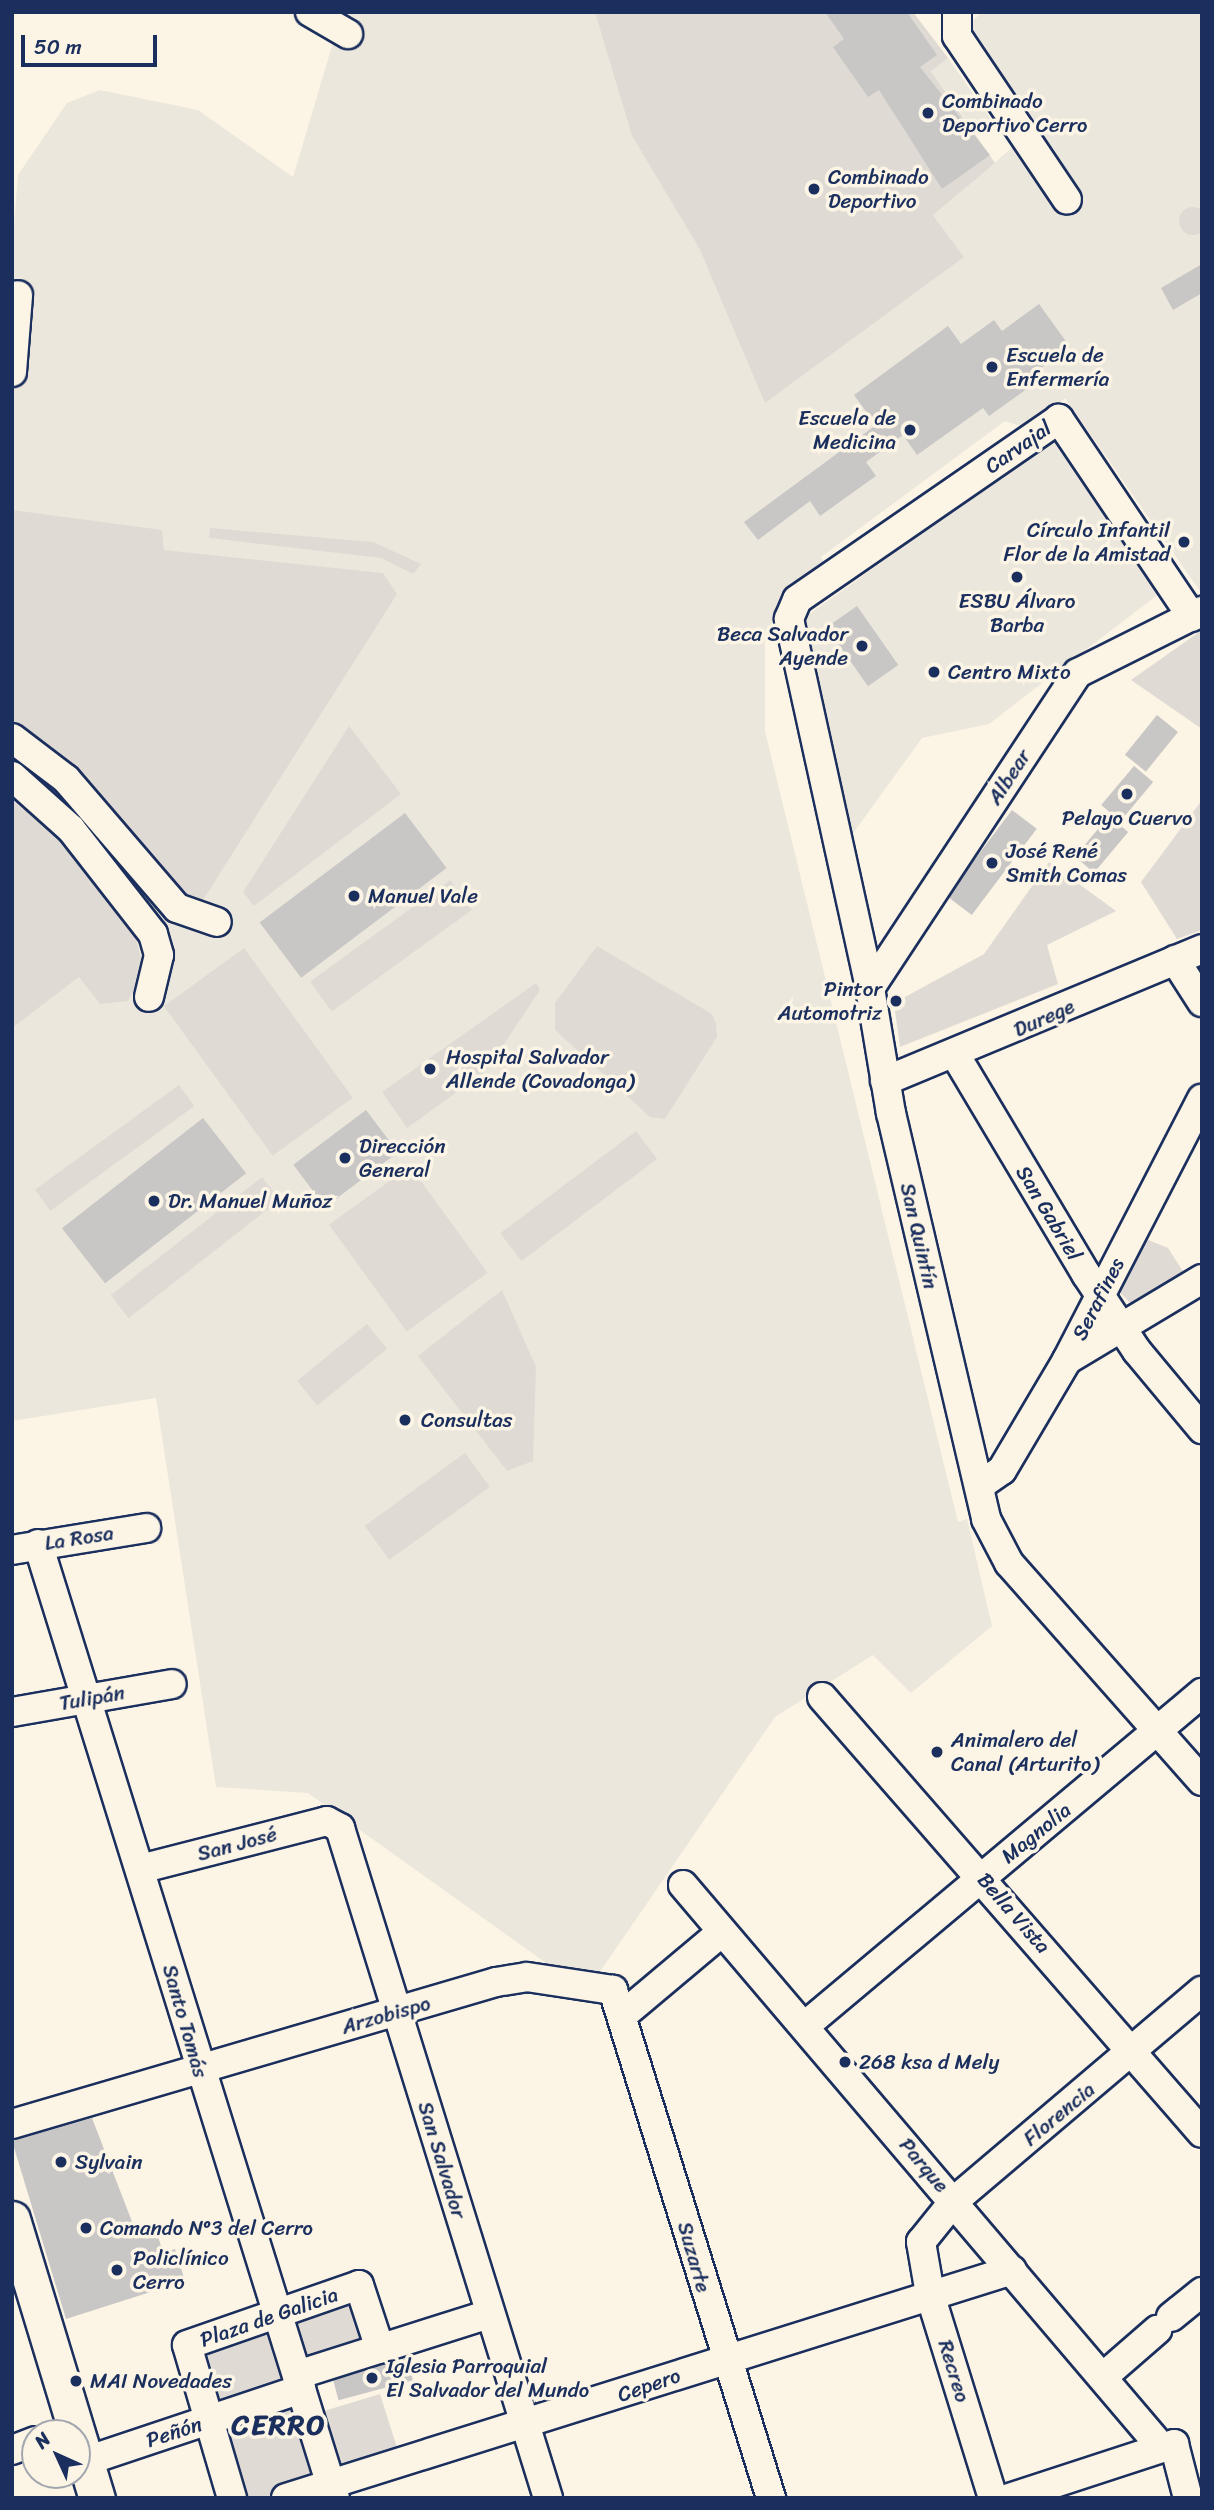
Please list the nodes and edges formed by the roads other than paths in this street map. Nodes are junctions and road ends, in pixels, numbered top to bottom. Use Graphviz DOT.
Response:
graph roads {
  1 [pos="310,12"];
  2 [pos="957,12"];
  3 [pos="348,34"];
  4 [pos="1067,200"];
  5 [pos="18,295"];
  6 [pos="12,372"];
  7 [pos="1197,614"];
  8 [pos="789,619"];
  9 [pos="12,738"];
  10 [pos="12,776"];
  11 [pos="217,922"];
  12 [pos="1202,949"];
  13 [pos="1175,960"];
  14 [pos="870,988"];
  15 [pos="149,997"];
  16 [pos="1202,1002"];
  17 [pos="956,1056"];
  18 [pos="885,1081"];
  19 [pos="1202,1099"];
  20 [pos="1202,1279"];
  21 [pos="1102,1291"];
  22 [pos="1122,1325"];
  23 [pos="1068,1360"];
  24 [pos="1202,1429"];
  25 [pos="979,1486"];
  26 [pos="145,1528"];
  27 [pos="25,1547"];
  28 [pos="172,1684"];
  29 [pos="1202,1693"];
  30 [pos="822,1697"];
  31 [pos="86,1698"];
  32 [pos="12,1712"];
  33 [pos="1159,1729"];
  34 [pos="1202,1781"];
  35 [pos="334,1823"];
  36 [pos="140,1869"];
  37 [pos="982,1876"];
  38 [pos="683,1885"];
  39 [pos="722,1932"];
  40 [pos="1202,1991"];
  41 [pos="397,2012"];
  42 [pos="623,2015"];
  43 [pos="806,2025"];
  44 [pos="1122,2061"];
  45 [pos="199,2069"];
  46 [pos="12,2124"];
  47 [pos="1202,2133"];
  48 [pos="954,2201"];
  49 [pos="12,2219"];
  50 [pos="921,2242"];
  51 [pos="1012,2270"];
  52 [pos="1202,2292"];
  53 [pos="930,2294"];
  54 [pos="277,2313"];
  55 [pos="489,2315"];
  56 [pos="380,2349"];
  57 [pos="724,2359"];
  58 [pos="1103,2377"];
  59 [pos="299,2382"];
  60 [pos="63,2419"];
  61 [pos="208,2421"];
  62 [pos="525,2427"];
  63 [pos="1162,2448"];
  64 [pos="91,2459"];
  65 [pos="91,2478"];
  66 [pos="332,2491"];
  67 [pos="97,2498"];
  68 [pos="232,2498"];
  69 [pos="286,2498"];
  70 [pos="548,2498"];
  71 [pos="771,2498"];
  72 [pos="993,2498"];
  73 [pos="1009,2498"];
  74 [pos="1188,2498"];
  1 -- 3 [label="street"];
  2 -- 4 [label="street"];
  5 -- 6 [label="street"];
  7 -- 8 [label="street, Carvajal"];
  7 -- 14 [label="street, Albear"];
  8 -- 14 [label="street, San Quintín"];
  9 -- 11 [label="street"];
  10 -- 15 [label="street"];
  12 -- 13 [label="street, Durege"];
  13 -- 16 [label="street"];
  13 -- 17 [label="street, Durege"];
  14 -- 18 [label="street, San Quintín"];
  17 -- 18 [label="street, Durege"];
  17 -- 21 [label="street, San Gabriel"];
  18 -- 25 [label="street, San Quintín"];
  19 -- 21 [label="street, Serafines"];
  20 -- 22 [label="street"];
  21 -- 22 [label="street, San Gabriel"];
  21 -- 23 [label="street, Serafines"];
  22 -- 23 [label="street"];
  22 -- 24 [label="street, San Gabriel"];
  23 -- 25 [label="street, Serafines"];
  25 -- 33 [label="street, San Quintín"];
  26 -- 27 [label="street, La Rosa"];
  27 -- 31 [label="street, Santo Tomás"];
  28 -- 31 [label="street, Tulipán"];
  29 -- 33 [label="street, Magnolia"];
  30 -- 37 [label="street, Bella Vista"];
  31 -- 32 [label="street, Tulipán"];
  31 -- 36 [label="street, Santo Tomás"];
  33 -- 34 [label="street, San Quintín"];
  33 -- 37 [label="street, Magnolia"];
  35 -- 36 [label="street, San José"];
  35 -- 41 [label="street, San Salvador"];
  36 -- 45 [label="street, Santo Tomás"];
  37 -- 43 [label="street, Magnolia"];
  37 -- 44 [label="street, Bella Vista"];
  38 -- 39 [label="street, Parque"];
  39 -- 42 [label="street"];
  39 -- 43 [label="street, Parque"];
  40 -- 44 [label="street, Florencia"];
  41 -- 42 [label="street, Arzobispo"];
  41 -- 45 [label="street, Arzobispo"];
  41 -- 55 [label="street, San Salvador"];
  42 -- 57 [label="street, Suzarte"];
  43 -- 48 [label="street, Parque"];
  44 -- 47 [label="street, Bella Vista"];
  44 -- 48 [label="street, Florencia"];
  45 -- 46 [label="street, Arzobispo"];
  45 -- 54 [label="street, Santo Tomás"];
  48 -- 50 [label="street, Florencia"];
  48 -- 51 [label="street, Parque"];
  49 -- 60 [label="main road"];
  50 -- 53 [label="street, Recreo"];
  51 -- 53 [label="street, Cepero"];
  51 -- 58 [label="street, Parque"];
  52 -- 58 [label="street"];
  53 -- 57 [label="street, Cepero"];
  53 -- 72 [label="street, Recreo"];
  54 -- 56 [label="street, Plaza de Galicia"];
  54 -- 59 [label="street, Santo Tomás"];
  54 -- 61 [label="street, Plaza de Galicia"];
  55 -- 56 [label="street, Peñón"];
  55 -- 62 [label="street, San Salvador"];
  56 -- 59 [label="street, Peñón"];
  57 -- 62 [label="street, Cepero"];
  57 -- 71 [label="street, Suzarte"];
  58 -- 63 [label="street, Parque"];
  59 -- 61 [label="street, Peñón"];
  59 -- 66 [label="street, Santo Tomás"];
  61 -- 64 [label="street, Peñón"];
  61 -- 68 [label="street, Plaza de Galicia"];
  62 -- 66 [label="street, Cepero"];
  62 -- 70 [label="street, San Salvador"];
  63 -- 73 [label="street"];
  63 -- 74 [label="street, Parque"];
  65 -- 67 [label="main road"];
  66 -- 69 [label="street, Cepero"];
}
